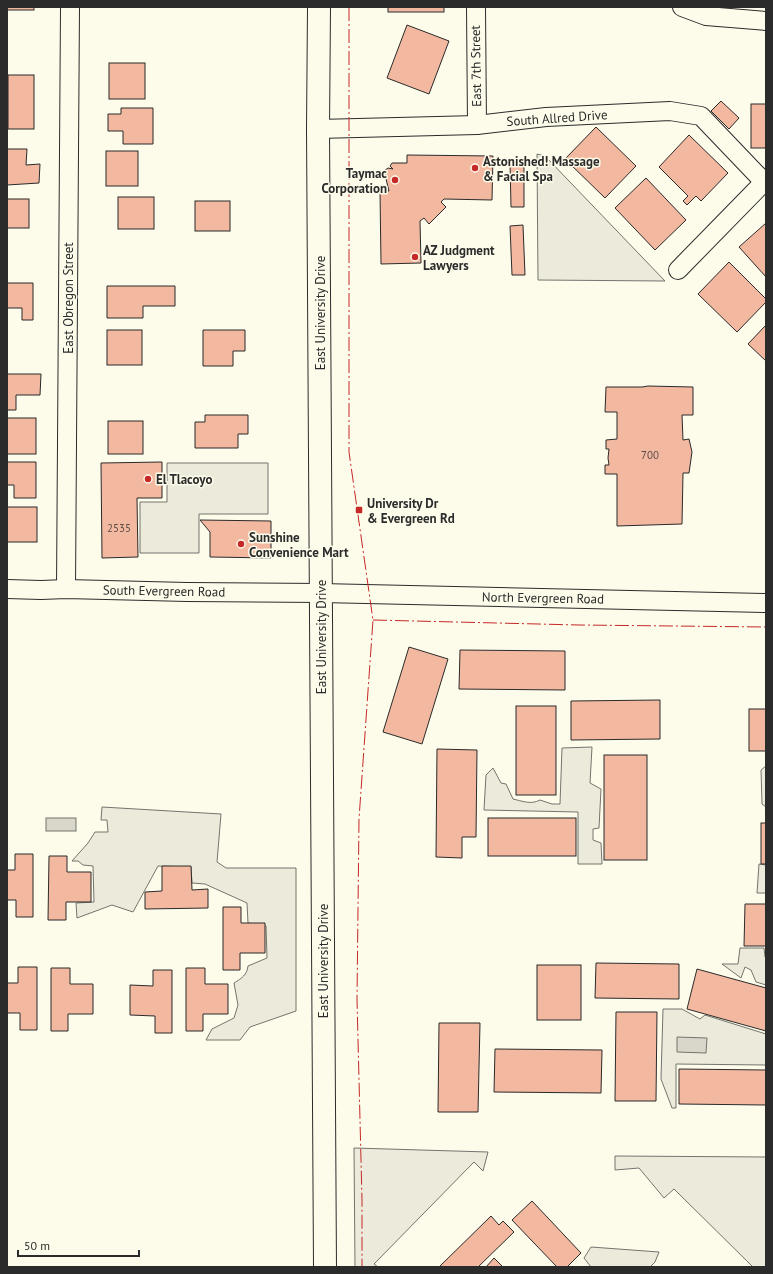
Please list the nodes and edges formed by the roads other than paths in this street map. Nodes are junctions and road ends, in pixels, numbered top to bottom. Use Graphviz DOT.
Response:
graph roads {
  1 [pos="70,7"];
  2 [pos="319,7"];
  3 [pos="476,7"];
  4 [pos="682,7"];
  5 [pos="766,22"];
  6 [pos="477,125"];
  7 [pos="318,129"];
  8 [pos="765,183"];
  9 [pos="678,270"];
  10 [pos="7,589"];
  11 [pos="66,589"];
  12 [pos="320,593"];
  13 [pos="766,603"];
  14 [pos="325,1267"];
  1 -- 11 [label="street, East Obregon Street"];
  2 -- 7 [label="main road, East University Drive"];
  3 -- 6 [label="street, East 7th Street"];
  4 -- 5 [label="street"];
  6 -- 7 [label="street, South Allred Drive"];
  6 -- 8 [label="street, South Allred Drive"];
  7 -- 12 [label="main road, East University Drive"];
  8 -- 9 [label="street"];
  10 -- 11 [label="street, South Evergreen Road"];
  11 -- 12 [label="street, South Evergreen Road"];
  12 -- 13 [label="street, North Evergreen Road"];
  12 -- 14 [label="main road, East University Drive"];
}
